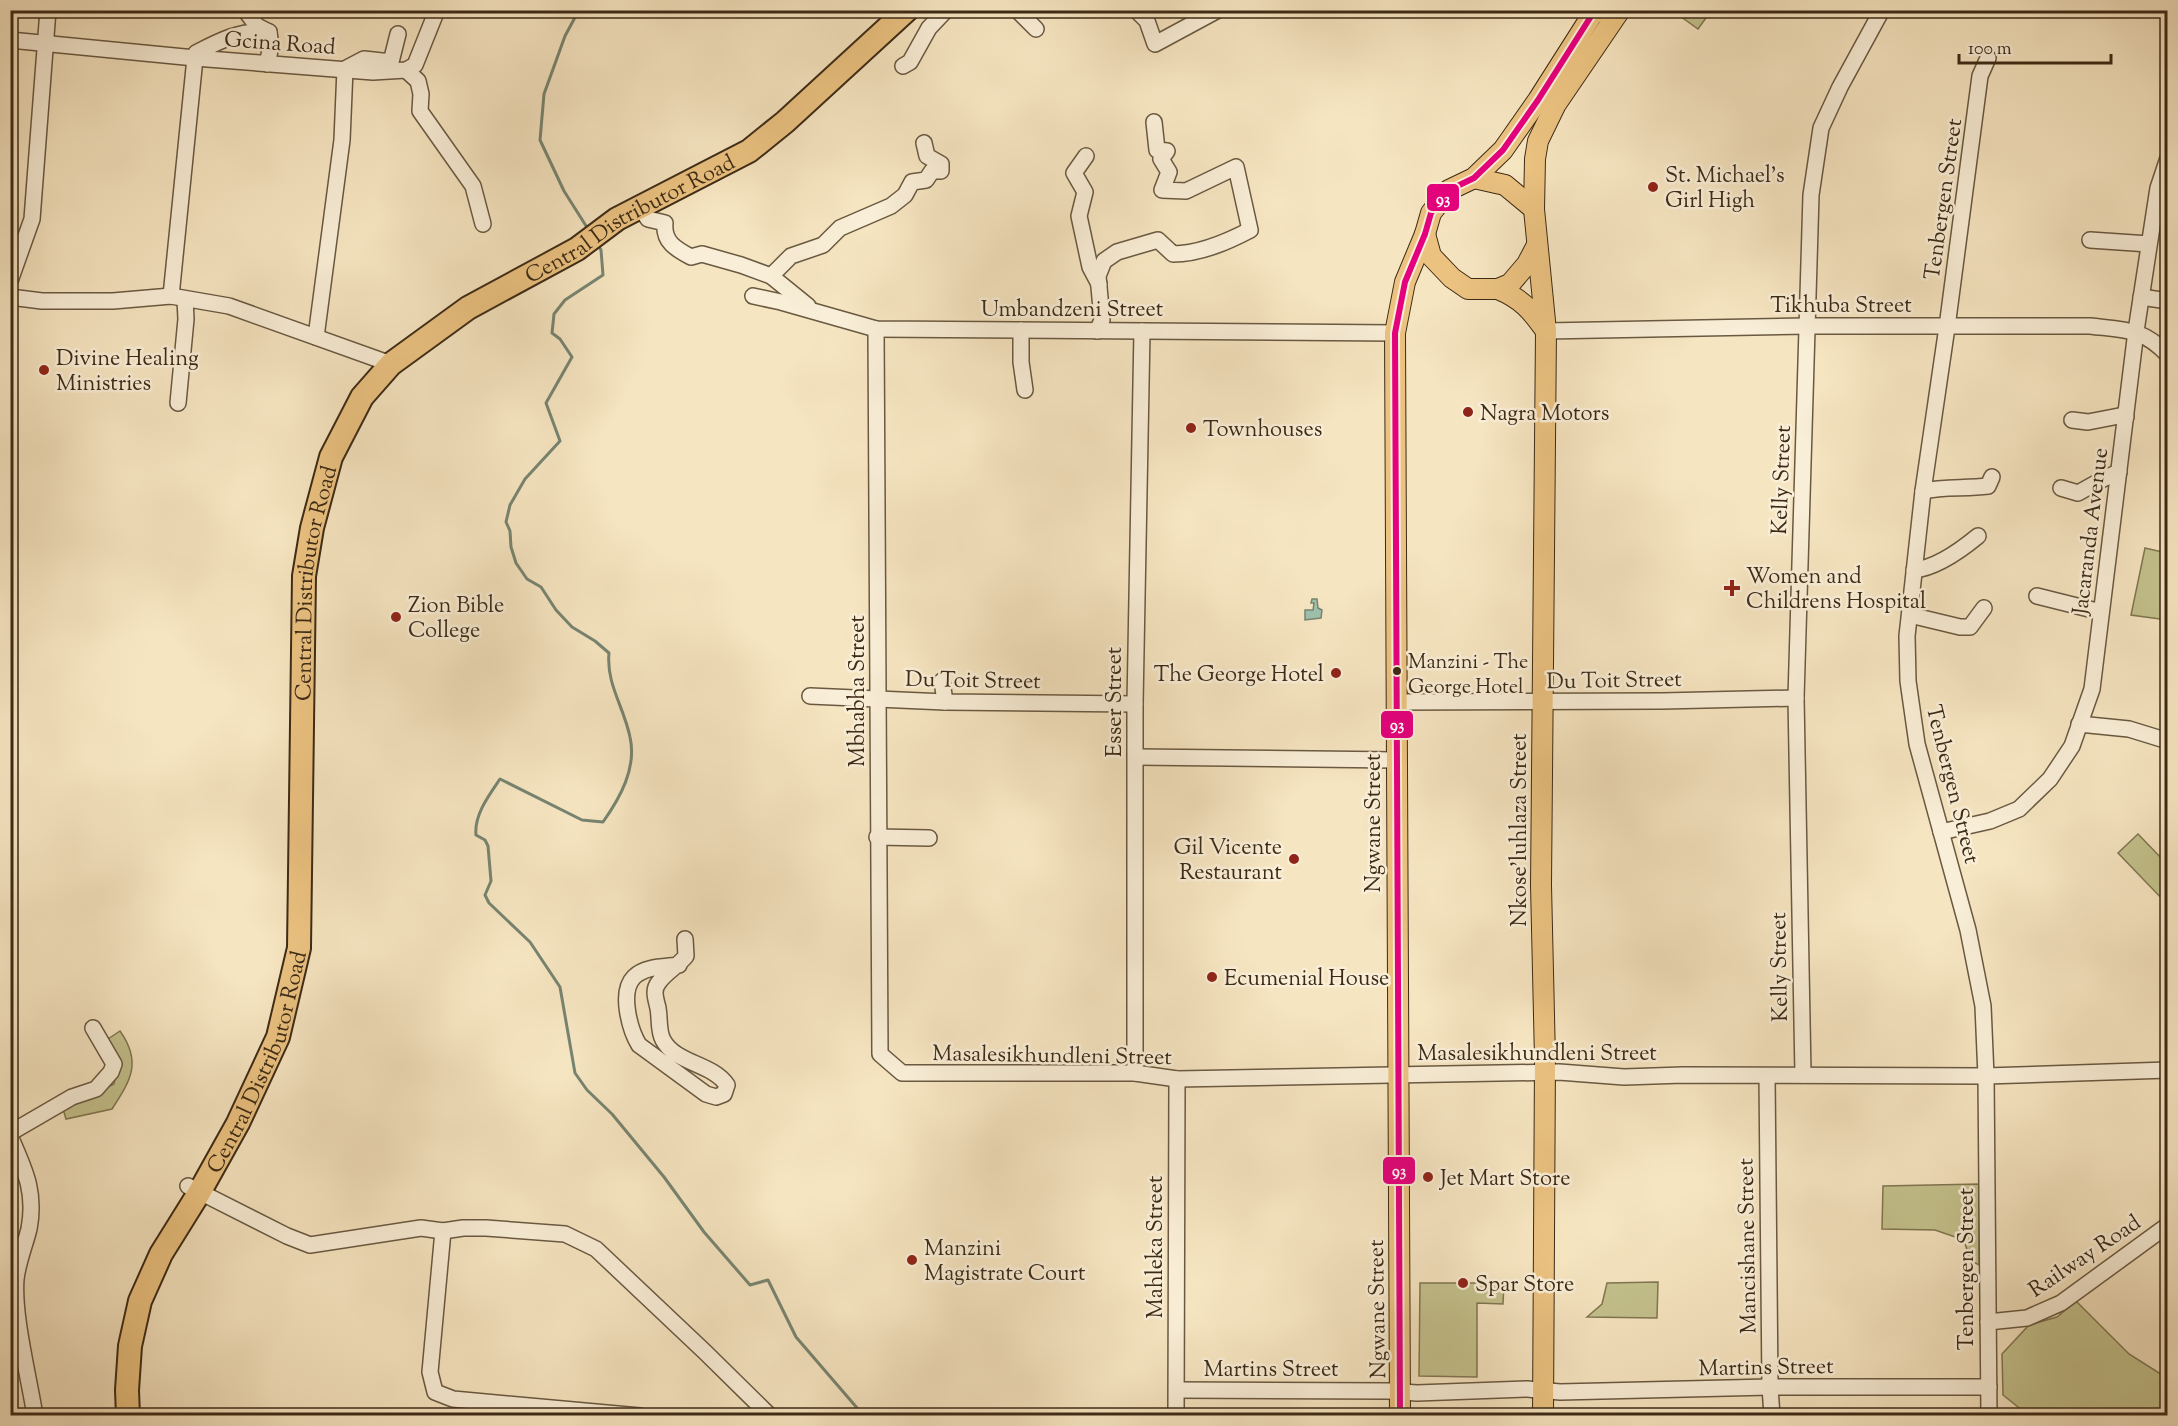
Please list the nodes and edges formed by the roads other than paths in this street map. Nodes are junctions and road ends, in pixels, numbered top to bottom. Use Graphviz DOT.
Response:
graph roads {
  1 [pos="48,10"];
  2 [pos="245,10"];
  3 [pos="436,10"];
  4 [pos="894,10"];
  5 [pos="907,10"];
  6 [pos="946,10"];
  7 [pos="1017,10"];
  8 [pos="1136,10"];
  9 [pos="1218,10"];
  10 [pos="1620,10"];
  11 [pos="1882,10"];
  12 [pos="1595,11"];
  13 [pos="1036,29"];
  14 [pos="269,32"];
  15 [pos="399,34"];
  16 [pos="10,40"];
  17 [pos="44,44"];
  18 [pos="196,56"];
  19 [pos="1988,58"];
  20 [pos="267,64"];
  21 [pos="903,66"];
  22 [pos="345,69"];
  23 [pos="406,70"];
  24 [pos="1154,122"];
  25 [pos="924,144"];
  26 [pos="1086,156"];
  27 [pos="2168,158"];
  28 [pos="1474,178"];
  29 [pos="2164,181"];
  30 [pos="640,206"];
  31 [pos="1534,209"];
  32 [pos="613,216"];
  33 [pos="483,224"];
  34 [pos="1425,234"];
  35 [pos="2090,240"];
  36 [pos="2150,244"];
  37 [pos="1537,245"];
  38 [pos="771,276"];
  39 [pos="10,281"];
  40 [pos="1099,284"];
  41 [pos="1498,289"];
  42 [pos="753,296"];
  43 [pos="10,297"];
  44 [pos="2142,297"];
  45 [pos="178,298"];
  46 [pos="2168,301"];
  47 [pos="814,311"];
  48 [pos="1808,326"];
  49 [pos="1947,327"];
  50 [pos="876,329"];
  51 [pos="1021,330"];
  52 [pos="1097,330"];
  53 [pos="1142,331"];
  54 [pos="1546,331"];
  55 [pos="2136,331"];
  56 [pos="1395,333"];
  57 [pos="316,337"];
  58 [pos="2168,355"];
  59 [pos="387,362"];
  60 [pos="1025,390"];
  61 [pos="178,403"];
  62 [pos="2126,417"];
  63 [pos="2072,420"];
  64 [pos="2119,472"];
  65 [pos="1992,477"];
  66 [pos="2061,488"];
  67 [pos="1923,491"];
  68 [pos="1978,536"];
  69 [pos="1914,570"];
  70 [pos="2037,596"];
  71 [pos="1984,608"];
  72 [pos="2101,612"];
  73 [pos="1910,615"];
  74 [pos="942,681"];
  75 [pos="810,696"];
  76 [pos="1796,698"];
  77 [pos="879,699"];
  78 [pos="945,702"];
  79 [pos="1396,702"];
  80 [pos="1542,702"];
  81 [pos="1135,704"];
  82 [pos="2079,724"];
  83 [pos="2168,741"];
  84 [pos="1136,757"];
  85 [pos="1396,760"];
  86 [pos="1941,831"];
  87 [pos="877,837"];
  88 [pos="928,838"];
  89 [pos="685,939"];
  90 [pos="679,965"];
  91 [pos="93,1028"];
  92 [pos="880,1053"];
  93 [pos="2168,1070"];
  94 [pos="1135,1073"];
  95 [pos="1544,1074"];
  96 [pos="1398,1075"];
  97 [pos="1803,1075"];
  98 [pos="1767,1076"];
  99 [pos="1986,1076"];
  100 [pos="1177,1079"];
  101 [pos="10,1135"];
  102 [pos="194,1190"];
  103 [pos="2166,1228"];
  104 [pos="443,1231"];
  105 [pos="1988,1322"];
  106 [pos="1770,1387"];
  107 [pos="1989,1387"];
  108 [pos="1176,1390"];
  109 [pos="1401,1391"];
  110 [pos="1544,1391"];
  111 [pos="605,1413"];
  112 [pos="35,1416"];
  113 [pos="119,1416"];
  114 [pos="128,1416"];
  115 [pos="640,1416"];
  116 [pos="770,1416"];
  117 [pos="1176,1416"];
  118 [pos="1400,1416"];
  119 [pos="1543,1416"];
  120 [pos="1772,1416"];
  121 [pos="1989,1416"];
  1 -- 17 [label="street"];
  2 -- 14 [label="street"];
  3 -- 23 [label="street"];
  4 -- 32 [label="highway, Central Distributor Road"];
  5 -- 30 [label="highway, Central Distributor Road"];
  6 -- 21 [label="street"];
  7 -- 13 [label="street"];
  8 -- 9 [label="street"];
  10 -- 31 [label="main road"];
  11 -- 48 [label="street, Kelly Street"];
  12 -- 28 [label="main road"];
  14 -- 18 [label="street"];
  14 -- 20 [label="street"];
  15 -- 22 [label="street"];
  16 -- 17 [label="street, Gcina Road"];
  17 -- 18 [label="street, Gcina Road"];
  17 -- 39 [label="street"];
  18 -- 20 [label="street, Gcina Road"];
  18 -- 45 [label="street"];
  19 -- 49 [label="street, Tenbergen Street"];
  20 -- 22 [label="street, Gcina Road"];
  22 -- 23 [label="street, Gcina Road"];
  22 -- 57 [label="street"];
  23 -- 33 [label="street"];
  24 -- 40 [label="street"];
  25 -- 38 [label="street"];
  26 -- 40 [label="street"];
  27 -- 29 [label="street, Jacaranda Avenue"];
  28 -- 31 [label="main road"];
  28 -- 34 [label="main road"];
  29 -- 36 [label="street, Jacaranda Avenue"];
  30 -- 32 [label="highway, Central Distributor Road"];
  30 -- 38 [label="street"];
  31 -- 37 [label="main road"];
  32 -- 59 [label="highway, Central Distributor Road"];
  34 -- 41 [label="main road"];
  34 -- 56 [label="main road, Ngwane Street"];
  35 -- 36 [label="street"];
  36 -- 44 [label="street, Jacaranda Avenue"];
  37 -- 41 [label="main road"];
  37 -- 54 [label="main road, Nkose'luhlaza Street"];
  38 -- 47 [label="street"];
  40 -- 52 [label="street"];
  41 -- 54 [label="main road"];
  42 -- 47 [label="street, Umbandzeni Street"];
  43 -- 45 [label="street"];
  44 -- 46 [label="street"];
  44 -- 55 [label="street, Jacaranda Avenue"];
  45 -- 57 [label="street"];
  45 -- 61 [label="street"];
  47 -- 50 [label="street, Umbandzeni Street"];
  48 -- 49 [label="street, Tikhuba Street"];
  48 -- 54 [label="street, Tikhuba Street"];
  48 -- 76 [label="street, Kelly Street"];
  49 -- 55 [label="street, Tikhuba Street"];
  49 -- 67 [label="street, Tenbergen Street"];
  50 -- 51 [label="street, Umbandzeni Street"];
  50 -- 77 [label="street, Mbhabha Street"];
  51 -- 52 [label="street, Umbandzeni Street"];
  51 -- 60 [label="street"];
  52 -- 53 [label="street, Umbandzeni Street"];
  53 -- 56 [label="street, Umbandzeni Street"];
  53 -- 81 [label="street, Esser Street"];
  54 -- 80 [label="main road, Nkose'luhlaza Street"];
  55 -- 58 [label="street"];
  55 -- 62 [label="street, Jacaranda Avenue"];
  56 -- 79 [label="main road, Ngwane Street"];
  57 -- 59 [label="street"];
  59 -- 102 [label="highway, Central Distributor Road"];
  62 -- 63 [label="street"];
  62 -- 64 [label="street, Jacaranda Avenue"];
  64 -- 66 [label="street"];
  64 -- 72 [label="street, Jacaranda Avenue"];
  65 -- 67 [label="street"];
  67 -- 69 [label="street, Tenbergen Street"];
  68 -- 69 [label="street"];
  69 -- 73 [label="street, Tenbergen Street"];
  70 -- 72 [label="street"];
  71 -- 73 [label="street"];
  72 -- 82 [label="street, Jacaranda Avenue"];
  73 -- 86 [label="street, Tenbergen Street"];
  74 -- 78 [label="street"];
  75 -- 77 [label="street, Du Toit Street"];
  76 -- 80 [label="street, Du Toit Street"];
  76 -- 97 [label="street, Kelly Street"];
  77 -- 78 [label="street, Du Toit Street"];
  77 -- 87 [label="street, Mbhabha Street"];
  78 -- 81 [label="street, Du Toit Street"];
  79 -- 80 [label="street, Du Toit Street"];
  79 -- 85 [label="main road, Ngwane Street"];
  80 -- 95 [label="main road, Nkose'luhlaza Street"];
  81 -- 84 [label="street, Esser Street"];
  82 -- 83 [label="street"];
  82 -- 86 [label="street, Jacaranda Avenue"];
  84 -- 85 [label="street"];
  84 -- 94 [label="street, Esser Street"];
  85 -- 96 [label="main road, Ngwane Street"];
  86 -- 99 [label="street, Tenbergen Street"];
  87 -- 88 [label="street"];
  87 -- 92 [label="street, Mbhabha Street"];
  89 -- 90 [label="street"];
  90 -- 90 [label="street"];
  91 -- 101 [label="street"];
  92 -- 94 [label="street, Masalesikhundleni Street"];
  93 -- 99 [label="street, Masalesikhundleni Street"];
  94 -- 100 [label="street, Masalesikhundleni Street"];
  95 -- 96 [label="street, Masalesikhundleni Street"];
  95 -- 98 [label="street, Masalesikhundleni Street"];
  95 -- 110 [label="main road, Nkose'luhlaza Street"];
  96 -- 100 [label="street, Masalesikhundleni Street"];
  96 -- 109 [label="main road, Ngwane Street"];
  97 -- 98 [label="street, Masalesikhundleni Street"];
  97 -- 99 [label="street, Masalesikhundleni Street"];
  98 -- 106 [label="street, Mancishane Street"];
  99 -- 105 [label="street, Tenbergen Street"];
  100 -- 108 [label="street, Mahleka Street"];
  101 -- 112 [label="street"];
  102 -- 104 [label="street"];
  102 -- 113 [label="highway, Central Distributor Road"];
  102 -- 114 [label="highway, Central Distributor Road"];
  103 -- 105 [label="street, Railway Road"];
  104 -- 111 [label="street"];
  104 -- 116 [label="street"];
  105 -- 107 [label="street, Tenbergen Street"];
  106 -- 107 [label="street, Martins Street"];
  106 -- 110 [label="street, Martins Street"];
  106 -- 120 [label="street, Mancishane Street"];
  107 -- 121 [label="street, Tenbergen Street"];
  108 -- 109 [label="street, Martins Street"];
  108 -- 117 [label="street, Mahleka Street"];
  109 -- 110 [label="street, Martins Street"];
  109 -- 118 [label="main road, Ngwane Street"];
  110 -- 119 [label="main road, Nkose'luhlaza Street"];
  111 -- 115 [label="street"];
}
